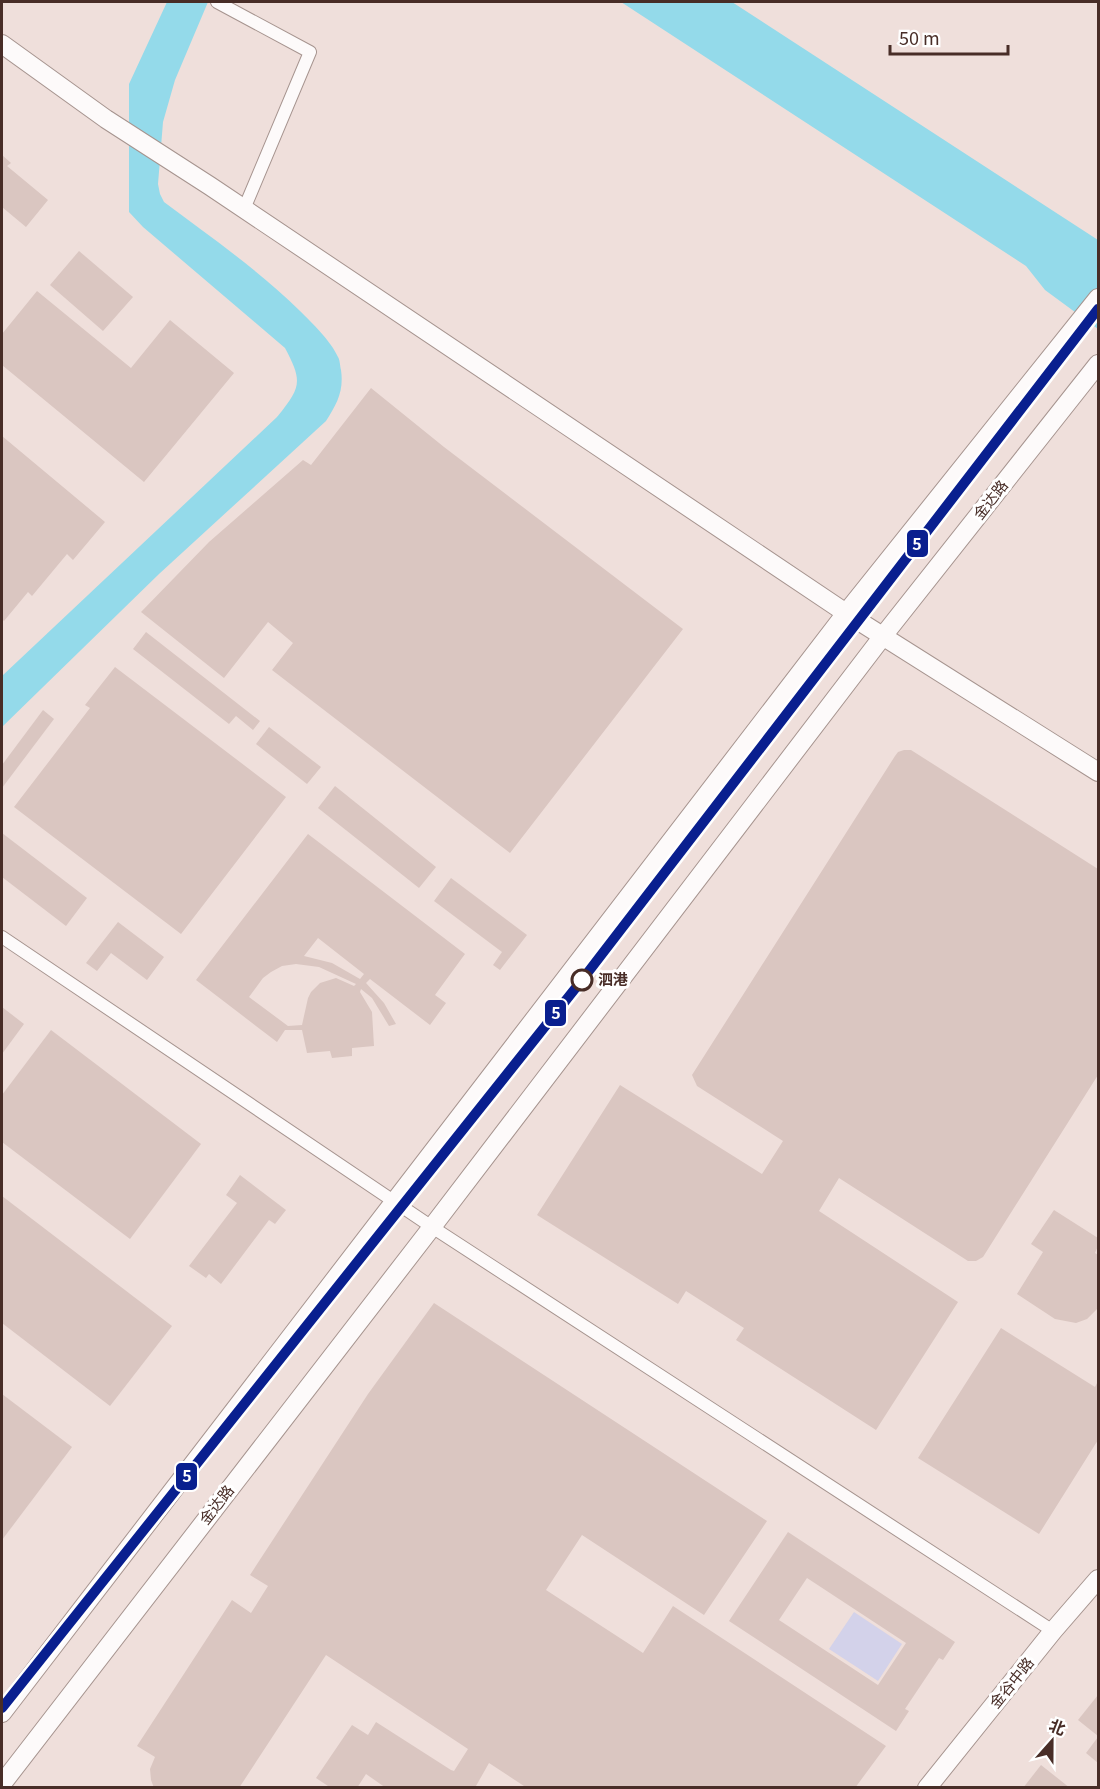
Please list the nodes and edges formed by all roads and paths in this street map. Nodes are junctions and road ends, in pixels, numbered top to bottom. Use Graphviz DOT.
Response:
graph roads {
  1 [pos="217,2"];
  2 [pos="2,44"];
  3 [pos="244,209"];
  4 [pos="1098,298"];
  5 [pos="1098,363"];
  6 [pos="846,613"];
  7 [pos="883,636"];
  8 [pos="1098,772"];
  9 [pos="2,938"];
  10 [pos="395,1202"];
  11 [pos="432,1227"];
  12 [pos="1098,1580"];
  13 [pos="1053,1631"];
  14 [pos="2,1713"];
  15 [pos="2,1784"];
  16 [pos="927,1788"];
  1 -- 3 [label="street"];
  2 -- 3 [label="main road"];
  3 -- 6 [label="main road"];
  4 -- 6 [label="main road"];
  5 -- 7 [label="main road, 金达路"];
  6 -- 7 [label="main road"];
  6 -- 10 [label="main road"];
  7 -- 8 [label="main road"];
  7 -- 11 [label="main road, 金达路"];
  9 -- 10 [label="street"];
  10 -- 11 [label="street"];
  10 -- 14 [label="main road"];
  11 -- 13 [label="street"];
  11 -- 15 [label="main road, 金达路"];
  12 -- 13 [label="main road, 金谷中路"];
  13 -- 16 [label="main road, 金谷中路"];
}
